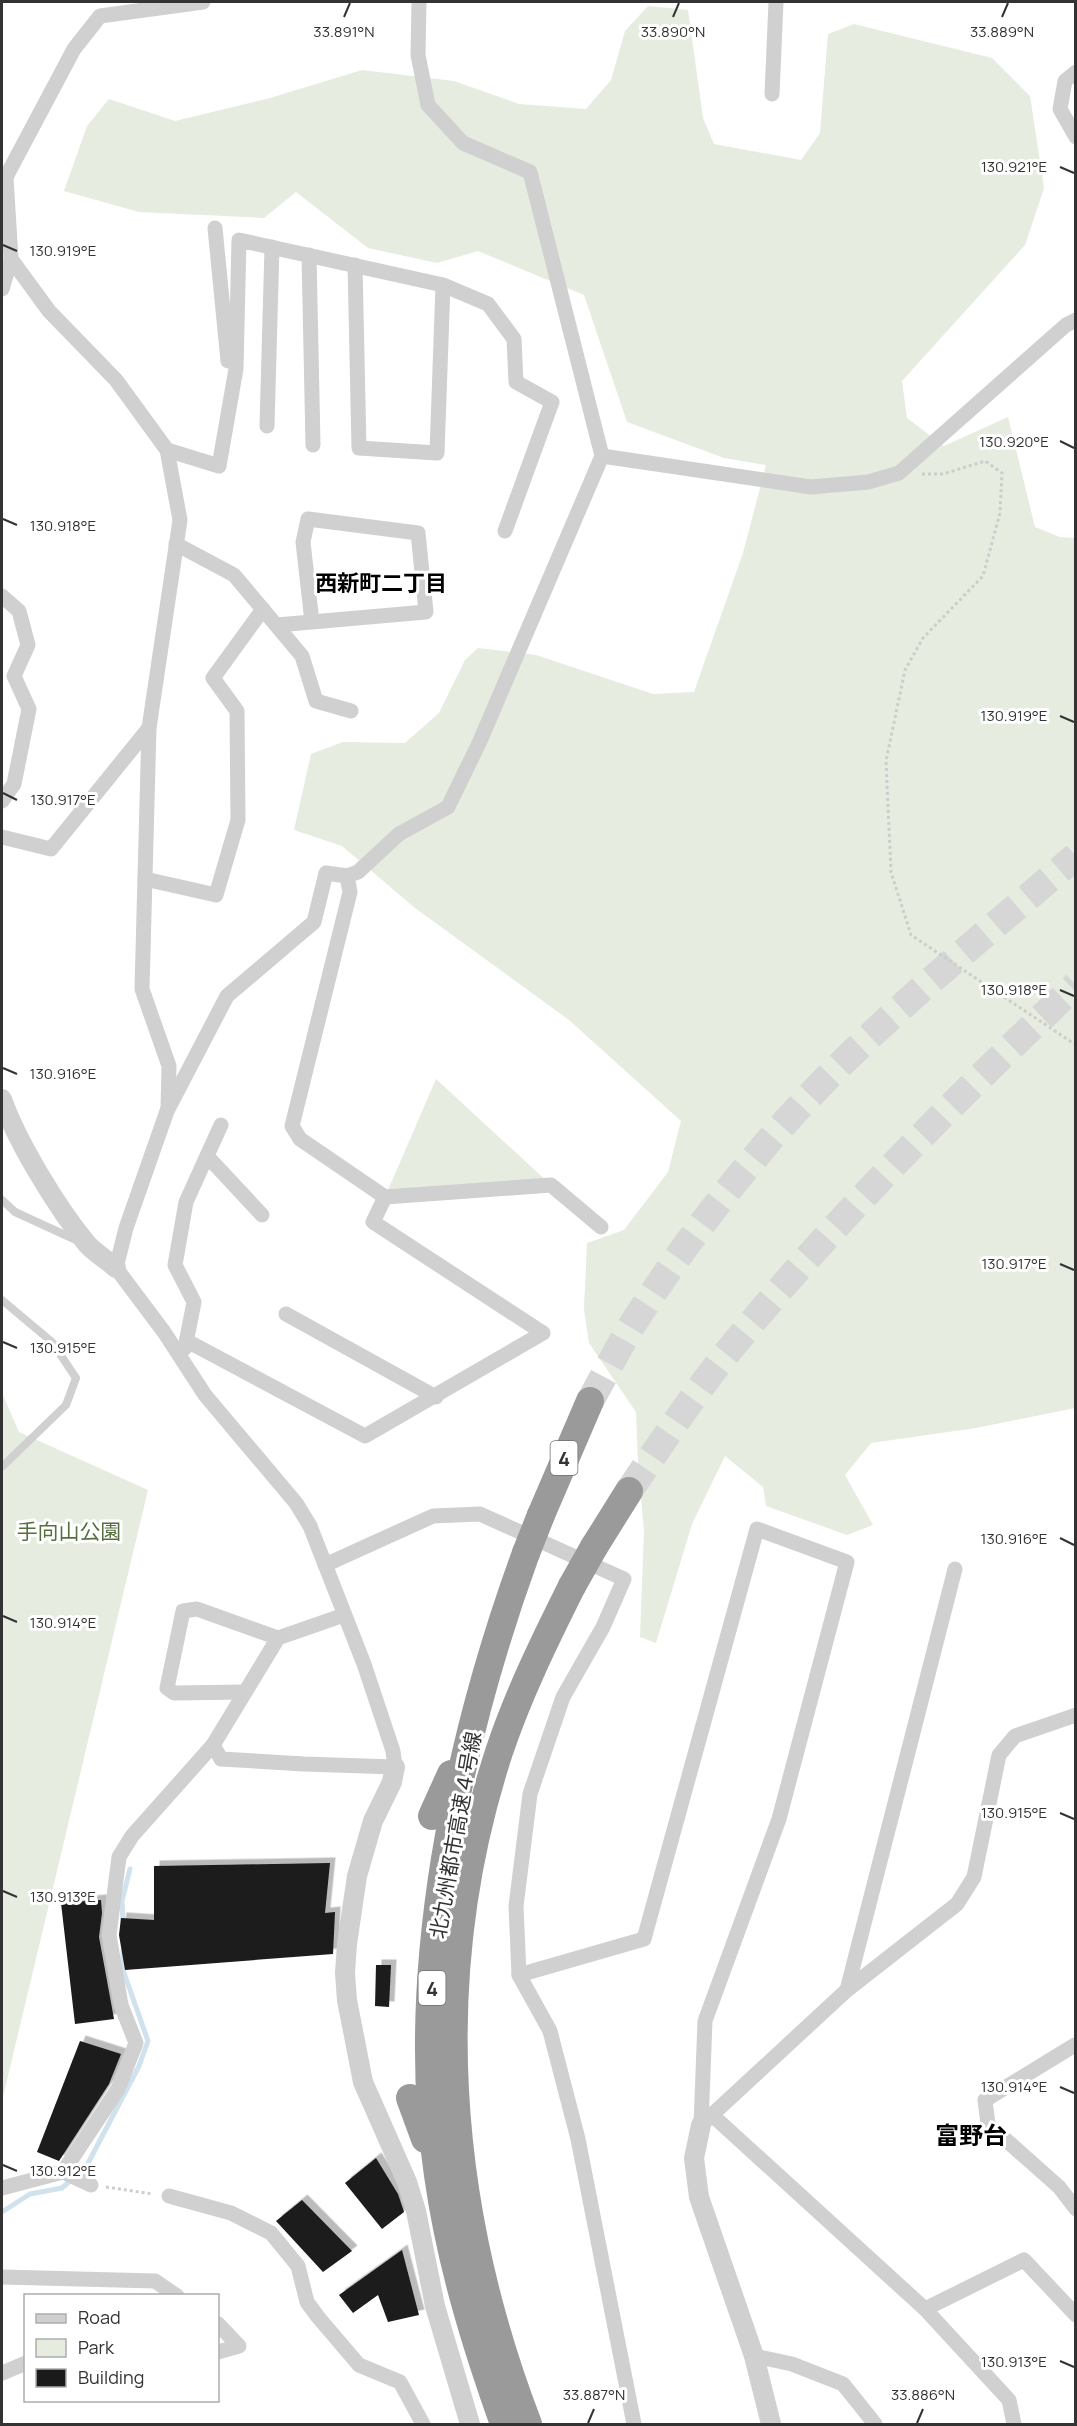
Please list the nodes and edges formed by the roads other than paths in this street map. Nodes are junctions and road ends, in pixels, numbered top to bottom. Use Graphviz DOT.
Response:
graph roads {
  1 [pos="203,2"];
  2 [pos="419,2"];
  3 [pos="776,2"];
  4 [pos="1076,72"];
  5 [pos="772,94"];
  6 [pos="1076,137"];
  7 [pos="4,178"];
  8 [pos="215,228"];
  9 [pos="272,248"];
  10 [pos="309,255"];
  11 [pos="11,259"];
  12 [pos="355,266"];
  13 [pos="443,285"];
  14 [pos="2,289"];
  15 [pos="1076,320"];
  16 [pos="232,394"];
  17 [pos="267,426"];
  18 [pos="313,445"];
  19 [pos="167,450"];
  20 [pos="602,456"];
  21 [pos="506,531"];
  22 [pos="176,544"];
  23 [pos="2,596"];
  24 [pos="263,609"];
  25 [pos="312,622"];
  26 [pos="277,625"];
  27 [pos="8,675"];
  28 [pos="351,711"];
  29 [pos="149,728"];
  30 [pos="2,801"];
  31 [pos="2,837"];
  32 [pos="347,876"];
  33 [pos="145,879"];
  34 [pos="2,1099"];
  35 [pos="167,1111"];
  36 [pos="221,1125"];
  37 [pos="207,1156"];
  38 [pos="385,1197"];
  39 [pos="2,1200"];
  40 [pos="262,1215"];
  41 [pos="601,1227"];
  42 [pos="88,1245"];
  43 [pos="116,1268"];
  44 [pos="2,1300"];
  45 [pos="286,1314"];
  46 [pos="187,1341"];
  47 [pos="182,1363"];
  48 [pos="436,1397"];
  49 [pos="590,1401"];
  50 [pos="2,1467"];
  51 [pos="629,1491"];
  52 [pos="325,1565"];
  53 [pos="955,1569"];
  54 [pos="344,1615"];
  55 [pos="278,1638"];
  56 [pos="245,1692"];
  57 [pos="1076,1715"];
  58 [pos="474,1726"];
  59 [pos="213,1745"];
  60 [pos="395,1767"];
  61 [pos="432,1816"];
  62 [pos="519,1975"];
  63 [pos="847,1990"];
  64 [pos="1076,2044"];
  65 [pos="410,2098"];
  66 [pos="706,2120"];
  67 [pos="64,2173"];
  68 [pos="437,2174"];
  69 [pos="88,2184"];
  70 [pos="2,2188"];
  71 [pos="170,2196"];
  72 [pos="1076,2209"];
  73 [pos="2,2277"];
  74 [pos="175,2294"];
  75 [pos="925,2309"];
  76 [pos="1076,2315"];
  77 [pos="219,2325"];
  78 [pos="219,2352"];
  79 [pos="754,2356"];
  80 [pos="24,2364"];
  81 [pos="2,2373"];
  82 [pos="423,2424"];
  83 [pos="470,2424"];
  84 [pos="504,2424"];
  85 [pos="528,2424"];
  86 [pos="634,2424"];
  87 [pos="771,2424"];
  88 [pos="875,2424"];
  89 [pos="1014,2424"];
  1 -- 7 [label="street"];
  2 -- 20 [label="street"];
  3 -- 5 [label="street"];
  4 -- 6 [label="street"];
  7 -- 11 [label="street"];
  8 -- 16 [label="street"];
  9 -- 10 [label="street"];
  9 -- 16 [label="street"];
  9 -- 17 [label="street"];
  10 -- 12 [label="street"];
  10 -- 18 [label="street"];
  11 -- 14 [label="street"];
  11 -- 19 [label="street"];
  12 -- 13 [label="street"];
  12 -- 13 [label="street"];
  13 -- 21 [label="street"];
  15 -- 20 [label="street"];
  16 -- 19 [label="street"];
  19 -- 22 [label="street"];
  20 -- 32 [label="street"];
  22 -- 24 [label="street"];
  22 -- 29 [label="street"];
  23 -- 27 [label="street"];
  24 -- 26 [label="street"];
  24 -- 33 [label="street"];
  25 -- 26 [label="street"];
  26 -- 28 [label="street"];
  27 -- 30 [label="street"];
  29 -- 31 [label="street"];
  29 -- 33 [label="street"];
  32 -- 35 [label="street"];
  32 -- 38 [label="street"];
  33 -- 35 [label="street"];
  34 -- 42 [label="street"];
  35 -- 43 [label="street"];
  36 -- 37 [label="street"];
  37 -- 40 [label="street"];
  37 -- 46 [label="street"];
  38 -- 41 [label="street"];
  38 -- 48 [label="street"];
  39 -- 42 [label="lane"];
  42 -- 43 [label="street"];
  43 -- 47 [label="street"];
  44 -- 50 [label="lane"];
  45 -- 48 [label="street"];
  46 -- 47 [label="street"];
  46 -- 48 [label="street"];
  47 -- 52 [label="street"];
  49 -- 58 [label="highway, 北九州都市高速４号線 / 4, bridge"];
  51 -- 85 [label="highway, 北九州都市高速４号線 / 4, bridge"];
  52 -- 54 [label="street"];
  52 -- 62 [label="street"];
  53 -- 63 [label="street"];
  54 -- 55 [label="street"];
  54 -- 60 [label="street"];
  55 -- 56 [label="street"];
  55 -- 56 [label="street"];
  56 -- 59 [label="street"];
  57 -- 63 [label="street"];
  58 -- 61 [label="highway"];
  58 -- 68 [label="highway, 北九州都市高速４号線 / 4"];
  59 -- 60 [label="street"];
  59 -- 67 [label="street"];
  60 -- 83 [label="street"];
  62 -- 66 [label="street"];
  62 -- 86 [label="street"];
  63 -- 66 [label="street"];
  64 -- 72 [label="street"];
  65 -- 68 [label="highway"];
  66 -- 75 [label="street"];
  66 -- 79 [label="street"];
  67 -- 69 [label="street"];
  67 -- 70 [label="street"];
  68 -- 84 [label="highway, 北九州都市高速４号線 / 4"];
  71 -- 82 [label="street"];
  73 -- 74 [label="street"];
  75 -- 76 [label="street"];
  75 -- 89 [label="street"];
  77 -- 78 [label="street"];
  79 -- 87 [label="street"];
  79 -- 88 [label="street"];
  80 -- 81 [label="street"];
}
